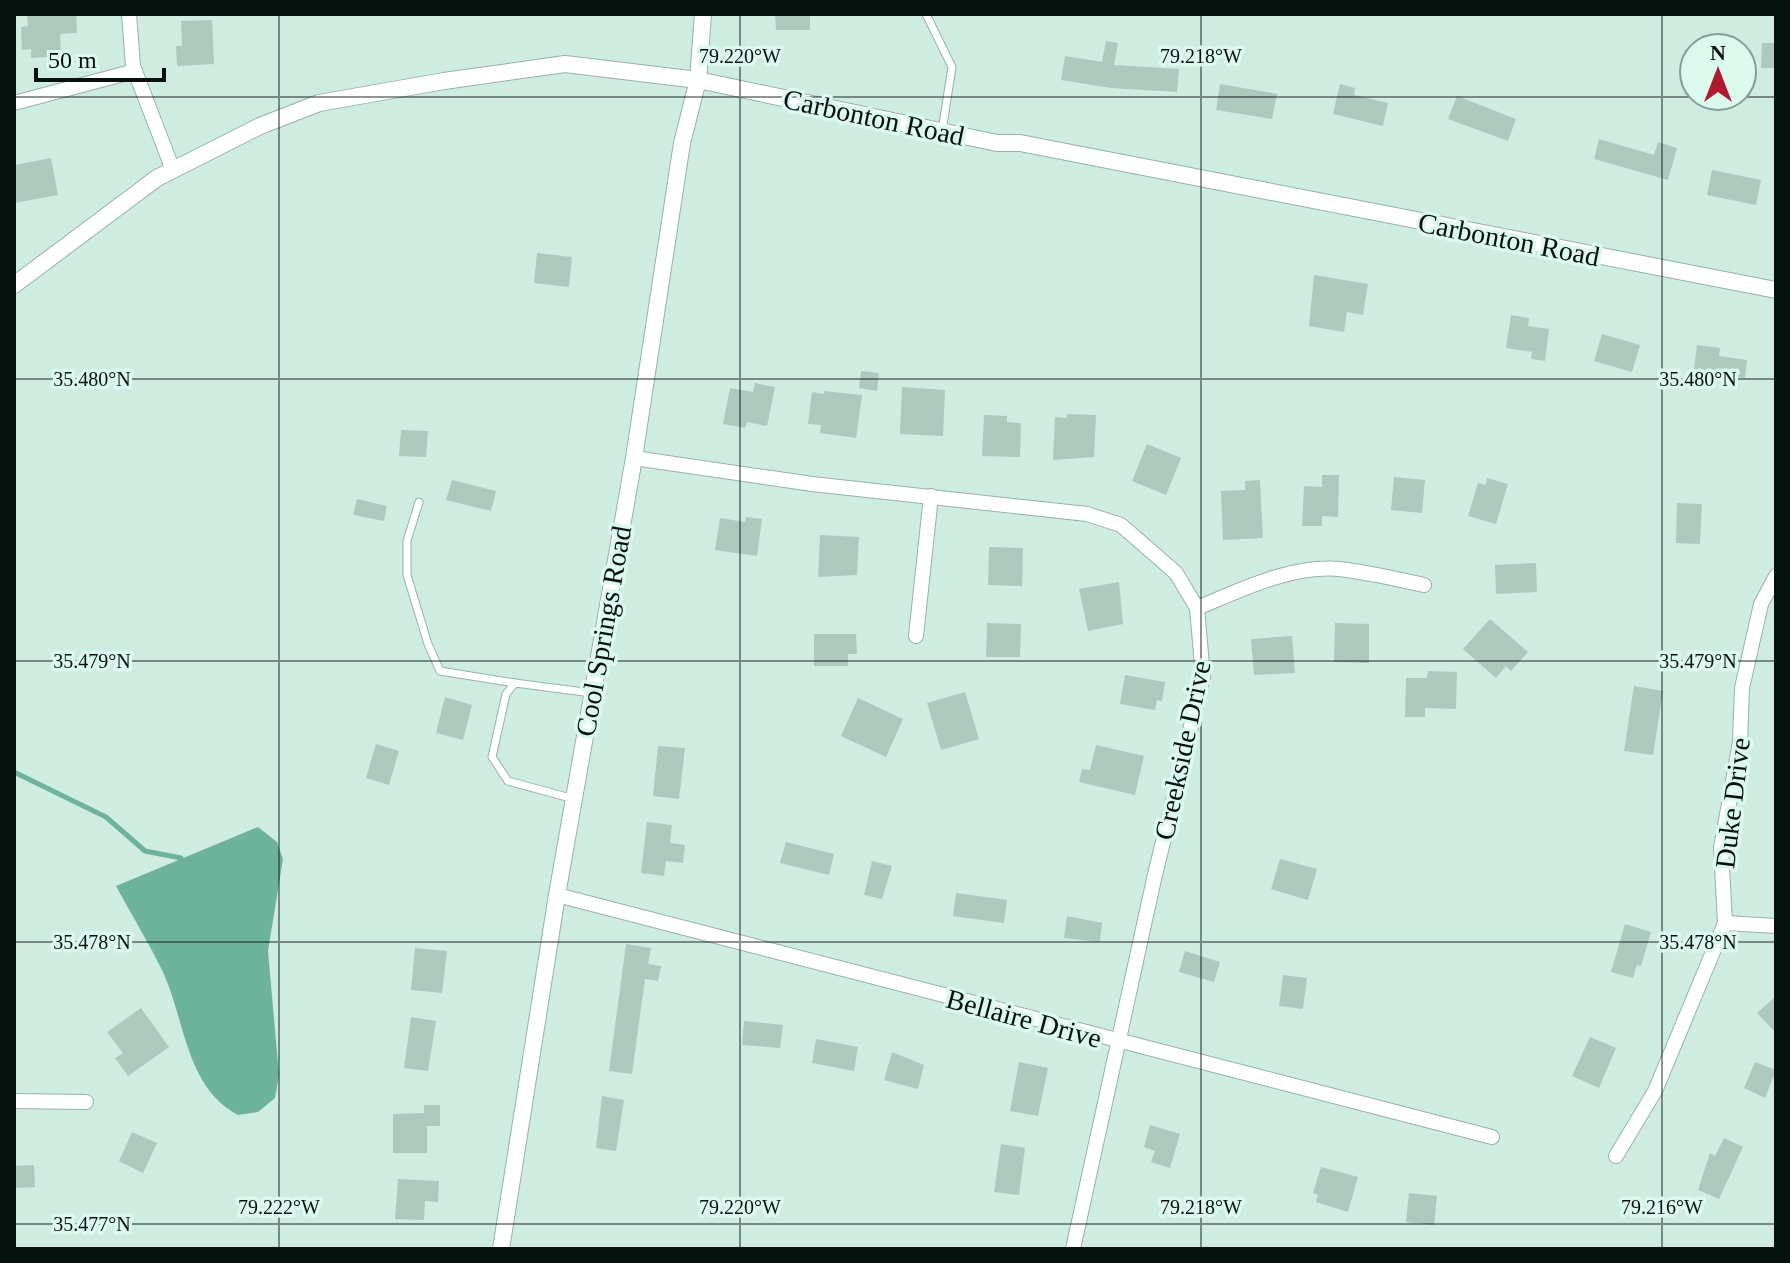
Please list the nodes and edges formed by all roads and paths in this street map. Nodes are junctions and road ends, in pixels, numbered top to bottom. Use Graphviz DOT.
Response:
graph roads {
  1 [pos="129,14"];
  2 [pos="703,14"];
  3 [pos="926,14"];
  4 [pos="135,71"];
  5 [pos="698,80"];
  6 [pos="14,103"];
  7 [pos="942,131"];
  8 [pos="173,170"];
  9 [pos="14,285"];
  10 [pos="1776,290"];
  11 [pos="634,458"];
  12 [pos="931,496"];
  13 [pos="419,502"];
  14 [pos="1776,576"];
  15 [pos="1424,585"];
  16 [pos="1197,608"];
  17 [pos="916,636"];
  18 [pos="515,683"];
  19 [pos="592,693"];
  20 [pos="574,799"];
  21 [pos="557,895"];
  22 [pos="1725,923"];
  23 [pos="1776,926"];
  24 [pos="1118,1042"];
  25 [pos="14,1101"];
  26 [pos="86,1102"];
  27 [pos="1492,1137"];
  28 [pos="1616,1156"];
  29 [pos="501,1249"];
  30 [pos="1073,1249"];
  1 -- 4 [label="street"];
  2 -- 5 [label="street, Cool Springs Road"];
  3 -- 7 [label="lane"];
  4 -- 6 [label="street"];
  4 -- 8 [label="street"];
  5 -- 7 [label="street, Carbonton Road"];
  5 -- 8 [label="street, Carbonton Road"];
  5 -- 11 [label="street, Cool Springs Road"];
  7 -- 10 [label="street, Carbonton Road"];
  8 -- 9 [label="street, Carbonton Road"];
  11 -- 12 [label="street, Creekside Drive"];
  11 -- 19 [label="street, Cool Springs Road"];
  12 -- 16 [label="street, Creekside Drive"];
  12 -- 17 [label="street"];
  13 -- 18 [label="lane"];
  14 -- 22 [label="street, Duke Drive"];
  15 -- 16 [label="street"];
  16 -- 24 [label="street, Creekside Drive"];
  18 -- 19 [label="lane"];
  18 -- 20 [label="lane"];
  19 -- 20 [label="street, Cool Springs Road"];
  20 -- 21 [label="street, Cool Springs Road"];
  21 -- 24 [label="street, Bellaire Drive"];
  21 -- 29 [label="street, Cool Springs Road"];
  22 -- 23 [label="street"];
  22 -- 28 [label="street, Duke Drive"];
  24 -- 27 [label="street, Bellaire Drive"];
  24 -- 30 [label="street, Creekside Drive"];
  25 -- 26 [label="street"];
}
